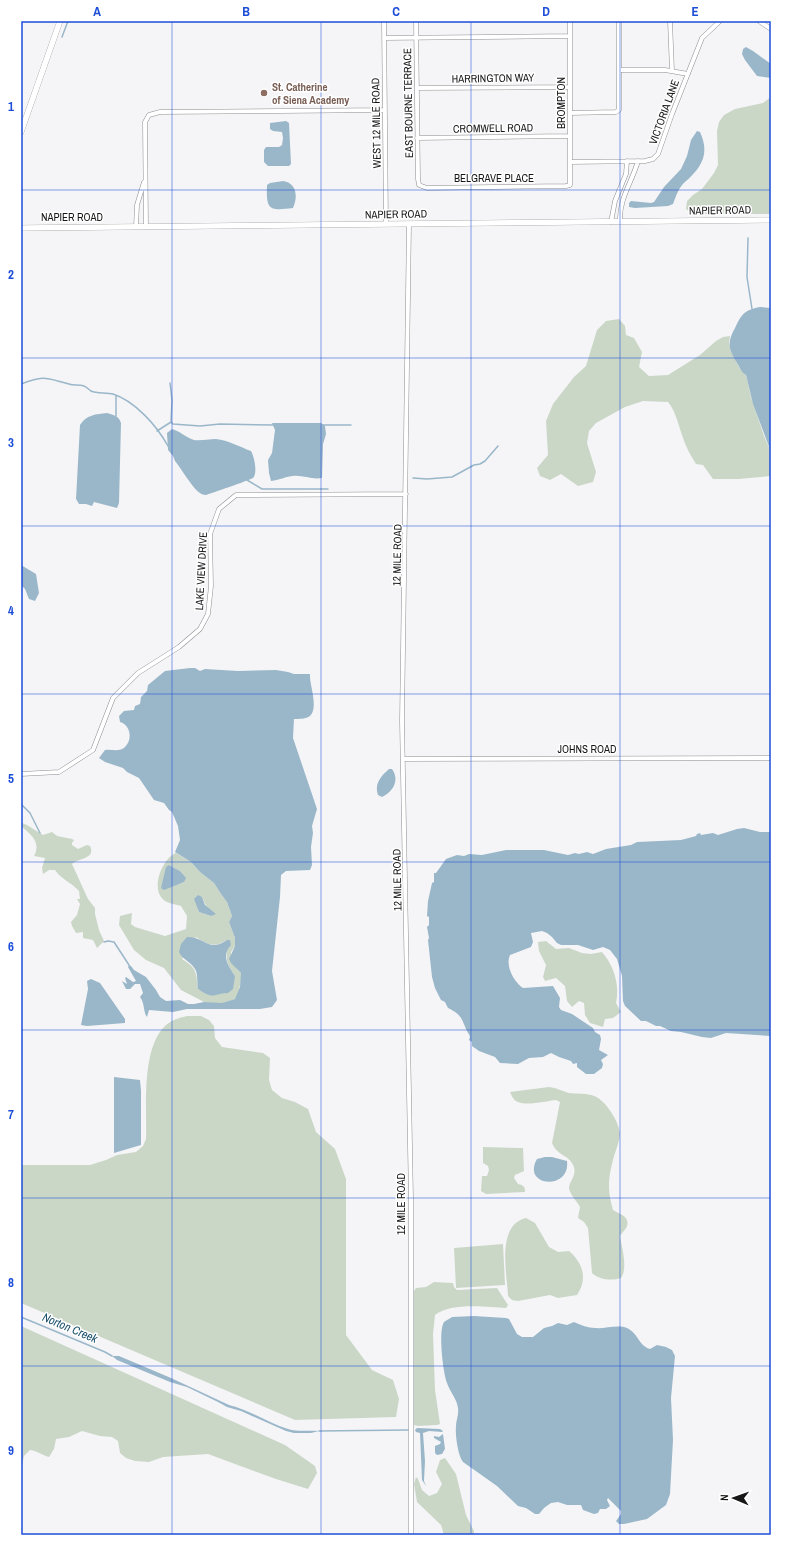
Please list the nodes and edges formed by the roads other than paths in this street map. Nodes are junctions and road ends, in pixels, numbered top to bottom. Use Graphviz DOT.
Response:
graph roads {
  1 [pos="60,21"];
  2 [pos="384,21"];
  3 [pos="416,21"];
  4 [pos="570,21"];
  5 [pos="619,21"];
  6 [pos="670,21"];
  7 [pos="720,21"];
  8 [pos="759,21"];
  9 [pos="771,30"];
  10 [pos="570,36"];
  11 [pos="384,38"];
  12 [pos="416,38"];
  13 [pos="619,70"];
  14 [pos="672,71"];
  15 [pos="688,74"];
  16 [pos="570,87"];
  17 [pos="416,88"];
  18 [pos="385,110"];
  19 [pos="570,112"];
  20 [pos="21,132"];
  21 [pos="570,136"];
  22 [pos="417,138"];
  23 [pos="627,161"];
  24 [pos="638,161"];
  25 [pos="570,162"];
  26 [pos="145,180"];
  27 [pos="419,185"];
  28 [pos="570,185"];
  29 [pos="771,220"];
  30 [pos="611,222"];
  31 [pos="620,222"];
  32 [pos="386,224"];
  33 [pos="409,224"];
  34 [pos="136,227"];
  35 [pos="146,227"];
  36 [pos="21,228"];
  37 [pos="406,494"];
  38 [pos="771,758"];
  39 [pos="403,759"];
  40 [pos="21,774"];
  41 [pos="411,1535"];
  1 -- 20 [label="street"];
  2 -- 11 [label="street, WEST 12 MILE ROAD"];
  3 -- 12 [label="street, EAST BOURNE TERRACE"];
  4 -- 10 [label="street, BROMPTON"];
  5 -- 13 [label="street"];
  6 -- 14 [label="street"];
  7 -- 15 [label="street, VICTORIA LANE"];
  8 -- 9 [label="street"];
  10 -- 12 [label="street"];
  10 -- 16 [label="street, BROMPTON"];
  11 -- 12 [label="street"];
  11 -- 18 [label="street, WEST 12 MILE ROAD"];
  12 -- 17 [label="street, EAST BOURNE TERRACE"];
  13 -- 14 [label="street"];
  13 -- 19 [label="street"];
  14 -- 15 [label="street"];
  15 -- 24 [label="street, VICTORIA LANE"];
  16 -- 17 [label="street, HARRINGTON WAY"];
  16 -- 19 [label="street, BROMPTON"];
  17 -- 22 [label="street, EAST BOURNE TERRACE"];
  18 -- 26 [label="street"];
  18 -- 32 [label="street, WEST 12 MILE ROAD"];
  19 -- 21 [label="street, BROMPTON"];
  21 -- 22 [label="street, CROMWELL ROAD"];
  21 -- 25 [label="street, BROMPTON"];
  22 -- 27 [label="street, EAST BOURNE TERRACE"];
  23 -- 24 [label="street, VICTORIA LANE"];
  23 -- 25 [label="street, VICTORIA LANE"];
  23 -- 30 [label="street"];
  24 -- 31 [label="street"];
  25 -- 28 [label="street, BROMPTON"];
  26 -- 34 [label="street"];
  26 -- 35 [label="street"];
  27 -- 28 [label="street, BELGRAVE PLACE"];
  29 -- 31 [label="street, NAPIER ROAD"];
  30 -- 31 [label="street, NAPIER ROAD"];
  30 -- 33 [label="street, NAPIER ROAD"];
  32 -- 33 [label="street, NAPIER ROAD"];
  32 -- 35 [label="street, NAPIER ROAD"];
  33 -- 37 [label="street, 12 MILE ROAD"];
  34 -- 35 [label="street, NAPIER ROAD"];
  34 -- 36 [label="street, NAPIER ROAD"];
  37 -- 39 [label="street, 12 MILE ROAD"];
  37 -- 40 [label="street, LAKE VIEW DRIVE"];
  38 -- 39 [label="street, JOHNS ROAD"];
  39 -- 41 [label="street, 12 MILE ROAD"];
}
